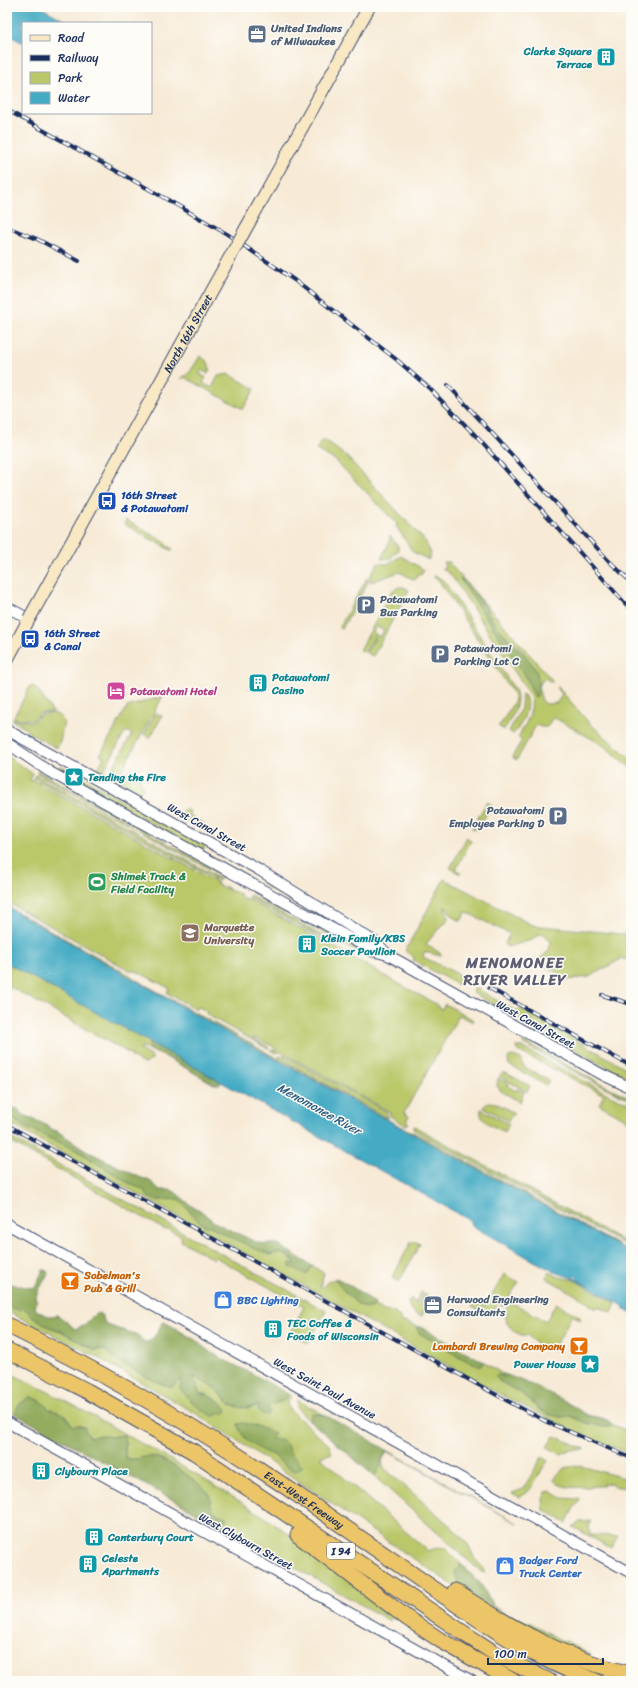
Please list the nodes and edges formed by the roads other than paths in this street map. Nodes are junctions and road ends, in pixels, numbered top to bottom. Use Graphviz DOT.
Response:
graph roads {
  1 [pos="369,7"];
  2 [pos="7,607"];
  3 [pos="29,620"];
  4 [pos="7,660"];
  5 [pos="7,730"];
  6 [pos="7,743"];
  7 [pos="215,846"];
  8 [pos="207,859"];
  9 [pos="259,870"];
  10 [pos="251,884"];
  11 [pos="388,955"];
  12 [pos="631,1088"];
  13 [pos="7,1224"];
  14 [pos="7,1325"];
  15 [pos="7,1350"];
  16 [pos="135,1417"];
  17 [pos="7,1422"];
  18 [pos="302,1498"];
  19 [pos="631,1573"];
  20 [pos="586,1660"];
  21 [pos="631,1667"];
  22 [pos="631,1674"];
  23 [pos="472,1681"];
  24 [pos="513,1681"];
  25 [pos="549,1681"];
  26 [pos="596,1681"];
  1 -- 3 [label="main road, North 16th Street, bridge"];
  2 -- 3 [label="street"];
  3 -- 4 [label="main road, North 16th Street"];
  5 -- 7 [label="street, West Canal Street"];
  6 -- 8 [label="street, West Canal Street"];
  7 -- 8 [label="street"];
  7 -- 9 [label="street, West Canal Street"];
  8 -- 10 [label="street, West Canal Street"];
  9 -- 10 [label="street"];
  9 -- 11 [label="street, West Canal Street"];
  10 -- 11 [label="street, West Canal Street"];
  11 -- 12 [label="street, West Canal Street"];
  13 -- 19 [label="street, West Saint Paul Avenue"];
  14 -- 18 [label="highway, East-West Freeway / I 94"];
  15 -- 16 [label="highway, East-West Freeway / I 94"];
  16 -- 24 [label="highway"];
  16 -- 25 [label="highway, East-West Freeway / I 94"];
  17 -- 23 [label="street, West Clybourn Street"];
  18 -- 20 [label="highway"];
  18 -- 26 [label="highway, East-West Freeway / I 94"];
  20 -- 21 [label="highway"];
  20 -- 22 [label="highway"];
}
